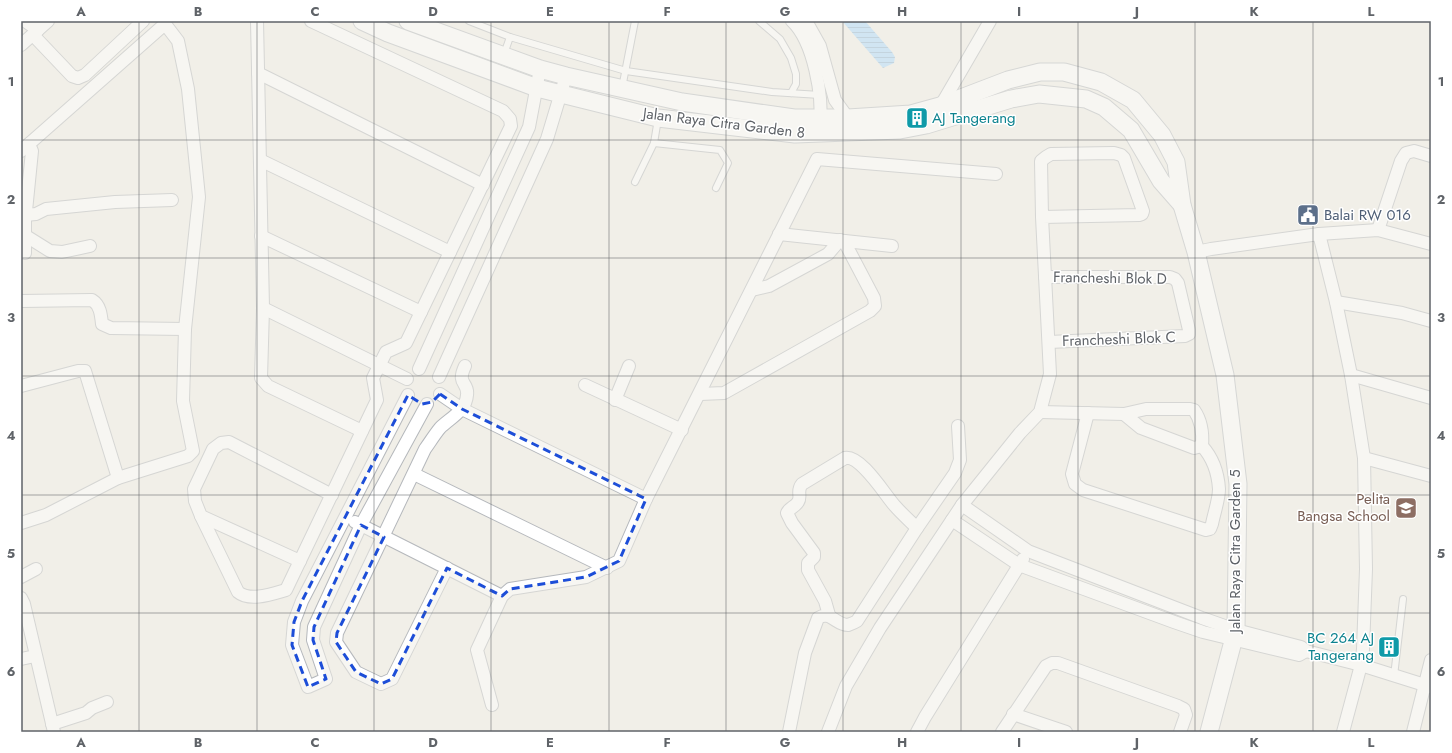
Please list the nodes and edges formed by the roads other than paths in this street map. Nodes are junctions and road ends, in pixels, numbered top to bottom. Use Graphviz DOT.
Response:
graph roads {
  1 [pos="25,21"];
  2 [pos="48,21"];
  3 [pos="143,21"];
  4 [pos="257,21"];
  5 [pos="311,21"];
  6 [pos="362,21"];
  7 [pos="408,21"];
  8 [pos="468,21"];
  9 [pos="635,21"];
  10 [pos="759,21"];
  11 [pos="792,21"];
  12 [pos="806,21"];
  13 [pos="990,21"];
  14 [pos="36,32"];
  15 [pos="510,37"];
  16 [pos="21,45"];
  17 [pos="504,55"];
  18 [pos="540,69"];
  19 [pos="626,71"];
  20 [pos="258,73"];
  21 [pos="566,76"];
  22 [pos="537,88"];
  23 [pos="622,89"];
  24 [pos="791,93"];
  25 [pos="561,95"];
  26 [pos="820,95"];
  27 [pos="941,113"];
  28 [pos="658,118"];
  29 [pos="848,118"];
  30 [pos="820,126"];
  31 [pos="654,143"];
  32 [pos="25,147"];
  33 [pos="1431,156"];
  34 [pos="260,160"];
  35 [pos="996,174"];
  36 [pos="635,182"];
  37 [pos="482,185"];
  38 [pos="716,188"];
  39 [pos="172,200"];
  40 [pos="1182,205"];
  41 [pos="25,215"];
  42 [pos="1042,217"];
  43 [pos="1378,230"];
  44 [pos="779,234"];
  45 [pos="1319,234"];
  46 [pos="26,236"];
  47 [pos="261,236"];
  48 [pos="842,241"];
  49 [pos="1431,244"];
  50 [pos="90,246"];
  51 [pos="892,246"];
  52 [pos="450,252"];
  53 [pos="1196,252"];
  54 [pos="24,253"];
  55 [pos="1045,277"];
  56 [pos="752,290"];
  57 [pos="21,301"];
  58 [pos="1336,302"];
  59 [pos="263,308"];
  60 [pos="421,312"];
  61 [pos="1431,321"];
  62 [pos="185,330"];
  63 [pos="1189,334"];
  64 [pos="1049,342"];
  65 [pos="380,366"];
  66 [pos="465,366"];
  67 [pos="629,366"];
  68 [pos="420,369"];
  69 [pos="1351,376"];
  70 [pos="439,377"];
  71 [pos="407,379"];
  72 [pos="585,385"];
  73 [pos="21,386"];
  74 [pos="440,394"];
  75 [pos="700,394"];
  76 [pos="408,396"];
  77 [pos="1431,398"];
  78 [pos="615,400"];
  79 [pos="427,404"];
  80 [pos="462,409"];
  81 [pos="1040,412"];
  82 [pos="1088,413"];
  83 [pos="1124,414"];
  84 [pos="958,426"];
  85 [pos="682,430"];
  86 [pos="362,431"];
  87 [pos="1202,446"];
  88 [pos="1364,458"];
  89 [pos="414,474"];
  90 [pos="1431,476"];
  91 [pos="118,478"];
  92 [pos="332,495"];
  93 [pos="646,499"];
  94 [pos="962,505"];
  95 [pos="201,516"];
  96 [pos="345,516"];
  97 [pos="952,520"];
  98 [pos="21,523"];
  99 [pos="361,525"];
  100 [pos="917,528"];
  101 [pos="384,537"];
  102 [pos="1028,551"];
  103 [pos="300,561"];
  104 [pos="1020,566"];
  105 [pos="447,568"];
  106 [pos="607,568"];
  107 [pos="36,569"];
  108 [pos="21,577"];
  109 [pos="502,596"];
  110 [pos="21,598"];
  111 [pos="1403,600"];
  112 [pos="1179,610"];
  113 [pos="829,615"];
  114 [pos="1174,622"];
  115 [pos="1235,635"];
  116 [pos="35,656"];
  117 [pos="21,659"];
  118 [pos="1431,660"];
  119 [pos="1361,665"];
  120 [pos="1394,676"];
  121 [pos="1428,686"];
  122 [pos="107,702"];
  123 [pos="492,705"];
  124 [pos="1014,714"];
  125 [pos="53,728"];
  126 [pos="789,732"];
  127 [pos="828,732"];
  128 [pos="917,732"];
  129 [pos="1002,732"];
  130 [pos="1066,732"];
  131 [pos="1180,732"];
  132 [pos="1209,732"];
  133 [pos="1343,732"];
  134 [pos="1413,732"];
  1 -- 14 [label="street"];
  2 -- 14 [label="street"];
  3 -- 14 [label="street"];
  4 -- 20 [label="street"];
  5 -- 37 [label="street"];
  6 -- 22 [label="street, Jalan Raya Citra Garden 8"];
  7 -- 17 [label="street, Jalan Raya Citra Garden 8"];
  8 -- 15 [label="lane"];
  9 -- 19 [label="lane"];
  10 -- 24 [label="lane"];
  11 -- 26 [label="street"];
  12 -- 29 [label="street"];
  13 -- 27 [label="street"];
  14 -- 16 [label="street"];
  15 -- 17 [label="lane"];
  15 -- 19 [label="lane"];
  17 -- 18 [label="street, Jalan Raya Citra Garden 8"];
  18 -- 21 [label="street, Jalan Raya Citra Garden 8"];
  18 -- 22 [label="street"];
  19 -- 23 [label="lane"];
  19 -- 24 [label="lane"];
  20 -- 34 [label="street"];
  20 -- 37 [label="street"];
  21 -- 23 [label="street, Jalan Raya Citra Garden 8"];
  21 -- 25 [label="street"];
  22 -- 25 [label="street, Jalan Raya Citra Garden 8"];
  22 -- 68 [label="street"];
  23 -- 30 [label="street, Jalan Raya Citra Garden 8"];
  24 -- 26 [label="lane"];
  25 -- 28 [label="street, Jalan Raya Citra Garden 8"];
  25 -- 70 [label="street"];
  26 -- 30 [label="street"];
  27 -- 29 [label="street, Jalan Raya Citra Garden 8"];
  27 -- 30 [label="street, Jalan Raya Citra Garden 8"];
  27 -- 40 [label="street, Jalan Raya Citra Garden 8"];
  27 -- 40 [label="street, Jalan Raya Citra Garden 8"];
  28 -- 30 [label="street, Jalan Raya Citra Garden 8"];
  28 -- 31 [label="lane"];
  29 -- 30 [label="street, Jalan Raya Citra Garden 8"];
  31 -- 36 [label="lane"];
  31 -- 38 [label="lane"];
  32 -- 41 [label="street"];
  32 -- 62 [label="street"];
  33 -- 43 [label="street"];
  34 -- 47 [label="street"];
  34 -- 52 [label="street"];
  35 -- 44 [label="street"];
  37 -- 52 [label="street"];
  39 -- 41 [label="street"];
  40 -- 53 [label="street, Jalan Raya Citra Garden 5"];
  41 -- 46 [label="street"];
  42 -- 42 [label="street"];
  42 -- 55 [label="street"];
  43 -- 45 [label="street"];
  43 -- 49 [label="street"];
  44 -- 48 [label="street"];
  44 -- 56 [label="street"];
  45 -- 53 [label="street"];
  45 -- 58 [label="street"];
  46 -- 50 [label="street"];
  46 -- 54 [label="street"];
  47 -- 59 [label="street"];
  47 -- 60 [label="street"];
  48 -- 51 [label="street"];
  48 -- 56 [label="street"];
  48 -- 75 [label="street"];
  52 -- 60 [label="street"];
  53 -- 115 [label="street, Jalan Raya Citra Garden 5"];
  55 -- 63 [label="street, Francheshi Blok D"];
  55 -- 64 [label="street"];
  56 -- 75 [label="street"];
  57 -- 62 [label="street"];
  58 -- 61 [label="street"];
  58 -- 69 [label="street"];
  59 -- 65 [label="street"];
  59 -- 86 [label="street"];
  60 -- 65 [label="street"];
  62 -- 91 [label="street"];
  63 -- 64 [label="street, Francheshi Blok C"];
  64 -- 81 [label="street"];
  65 -- 71 [label="street"];
  65 -- 86 [label="street"];
  66 -- 80 [label="street"];
  67 -- 78 [label="street"];
  68 -- 70 [label="street"];
  68 -- 71 [label="street"];
  69 -- 77 [label="street"];
  69 -- 88 [label="street"];
  70 -- 74 [label="street"];
  71 -- 76 [label="street"];
  72 -- 78 [label="street"];
  73 -- 91 [label="street"];
  74 -- 79 [label="street"];
  74 -- 80 [label="street"];
  75 -- 85 [label="street"];
  76 -- 79 [label="street"];
  76 -- 96 [label="street"];
  78 -- 85 [label="street"];
  79 -- 99 [label="street"];
  80 -- 89 [label="street"];
  80 -- 93 [label="street"];
  81 -- 82 [label="street"];
  81 -- 94 [label="street"];
  82 -- 83 [label="street"];
  82 -- 87 [label="street"];
  83 -- 87 [label="street"];
  83 -- 87 [label="street"];
  84 -- 100 [label="street"];
  85 -- 93 [label="street"];
  86 -- 92 [label="street"];
  88 -- 90 [label="street"];
  88 -- 119 [label="street"];
  89 -- 101 [label="street"];
  89 -- 106 [label="street"];
  91 -- 98 [label="street"];
  92 -- 95 [label="street"];
  92 -- 103 [label="street"];
  93 -- 106 [label="street"];
  94 -- 97 [label="street"];
  94 -- 102 [label="street"];
  95 -- 103 [label="street"];
  95 -- 103 [label="street"];
  96 -- 99 [label="street"];
  96 -- 99 [label="street"];
  97 -- 104 [label="street"];
  97 -- 127 [label="street"];
  99 -- 101 [label="street"];
  100 -- 113 [label="street"];
  100 -- 113 [label="street"];
  101 -- 105 [label="street"];
  101 -- 105 [label="street"];
  102 -- 104 [label="street"];
  102 -- 112 [label="street"];
  104 -- 114 [label="street"];
  104 -- 128 [label="street"];
  105 -- 109 [label="street"];
  106 -- 109 [label="street"];
  107 -- 108 [label="street"];
  109 -- 123 [label="street"];
  110 -- 116 [label="street"];
  111 -- 120 [label="lane"];
  112 -- 114 [label="street"];
  112 -- 115 [label="street"];
  113 -- 126 [label="street"];
  114 -- 115 [label="street"];
  115 -- 119 [label="street"];
  115 -- 132 [label="street, Jalan Raya Citra Garden 5"];
  116 -- 117 [label="street"];
  116 -- 125 [label="street"];
  118 -- 121 [label="street"];
  119 -- 120 [label="street"];
  119 -- 133 [label="street"];
  120 -- 121 [label="street"];
  121 -- 134 [label="street"];
  122 -- 125 [label="street"];
  124 -- 129 [label="street"];
  124 -- 130 [label="street"];
  124 -- 131 [label="street"];
}
